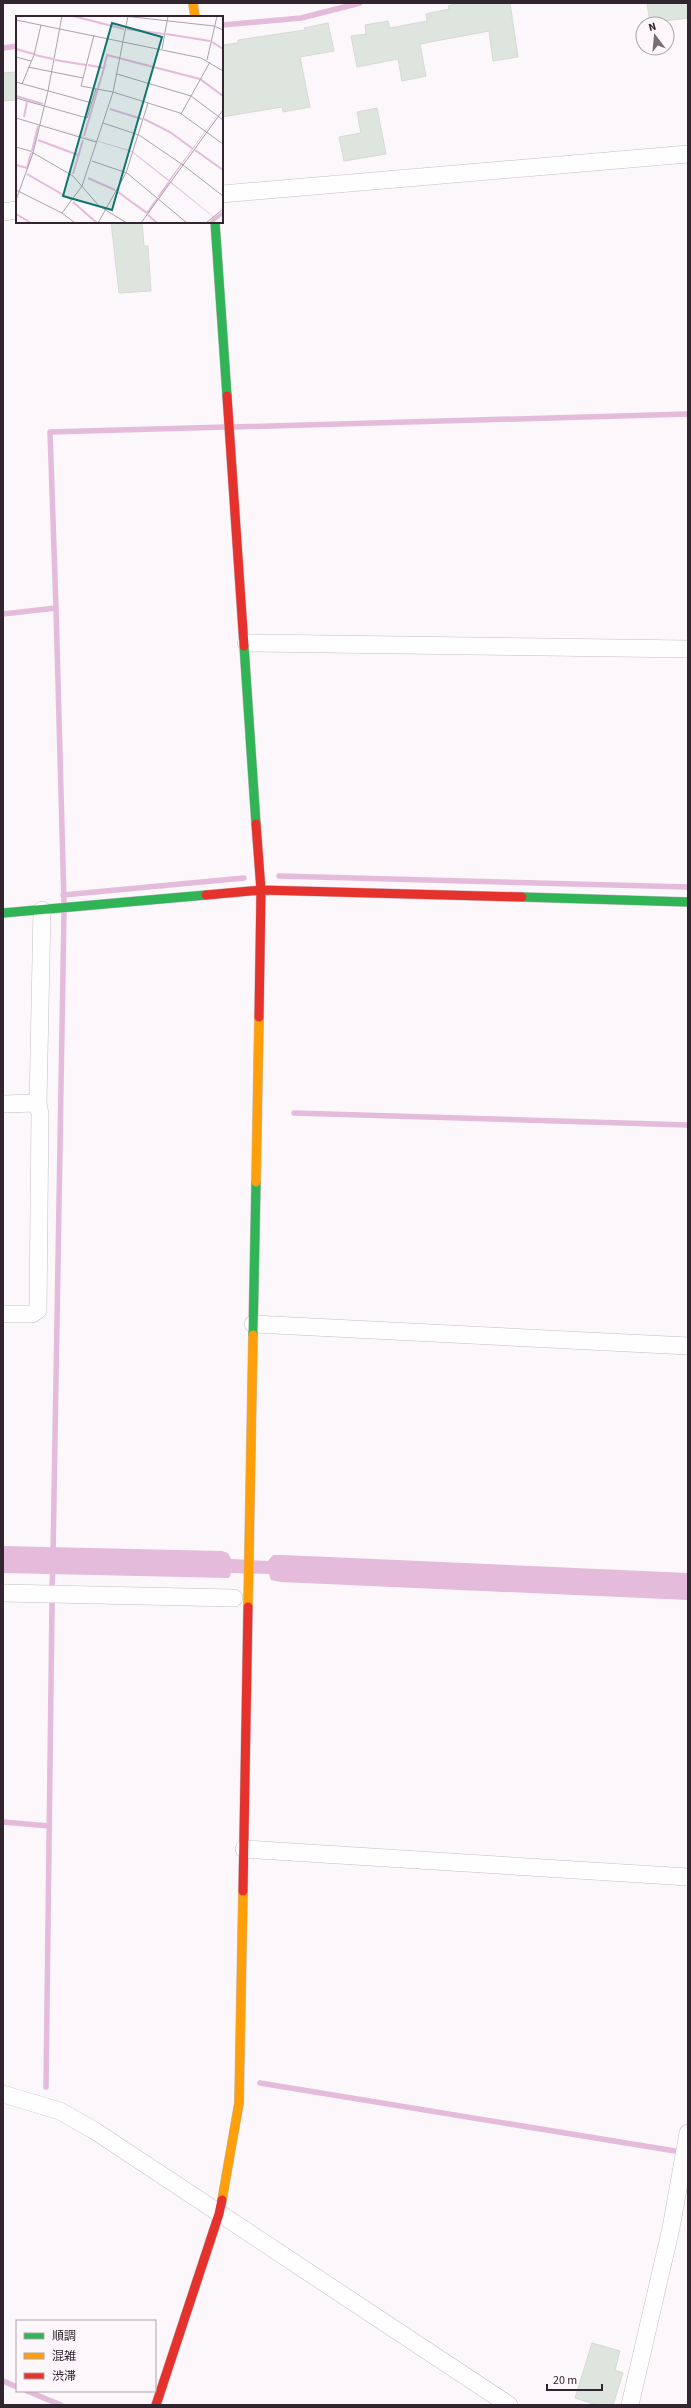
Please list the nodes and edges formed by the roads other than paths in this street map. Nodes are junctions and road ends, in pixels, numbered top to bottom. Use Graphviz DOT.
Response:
graph roads {
  1 [pos="193,3"];
  2 [pos="195,16"];
  3 [pos="688,154"];
  4 [pos="223,194"];
  5 [pos="16,210"];
  6 [pos="3,212"];
  7 [pos="215,223"];
  8 [pos="246,643"];
  9 [pos="688,649"];
  10 [pos="261,890"];
  11 [pos="688,902"];
  12 [pos="50,910"];
  13 [pos="3,913"];
  14 [pos="38,1103"];
  15 [pos="3,1104"];
  16 [pos="3,1314"];
  17 [pos="253,1324"];
  18 [pos="688,1346"];
  19 [pos="3,1593"];
  20 [pos="234,1598"];
  21 [pos="244,1849"];
  22 [pos="688,1877"];
  23 [pos="3,2094"];
  24 [pos="688,2133"];
  25 [pos="219,2214"];
  26 [pos="156,2405"];
  27 [pos="509,2405"];
  28 [pos="630,2405"];
  1 -- 2 [label="street"];
  3 -- 4 [label="street"];
  5 -- 6 [label="street"];
  7 -- 8 [label="street"];
  8 -- 9 [label="street"];
  8 -- 10 [label="street"];
  10 -- 11 [label="street"];
  10 -- 12 [label="street"];
  10 -- 17 [label="street"];
  12 -- 13 [label="street"];
  12 -- 14 [label="street"];
  14 -- 15 [label="street"];
  14 -- 16 [label="street"];
  17 -- 18 [label="street"];
  17 -- 21 [label="street"];
  19 -- 20 [label="street"];
  21 -- 22 [label="street"];
  21 -- 25 [label="street"];
  23 -- 25 [label="street"];
  24 -- 28 [label="street"];
  25 -- 26 [label="street"];
  25 -- 27 [label="street"];
}
